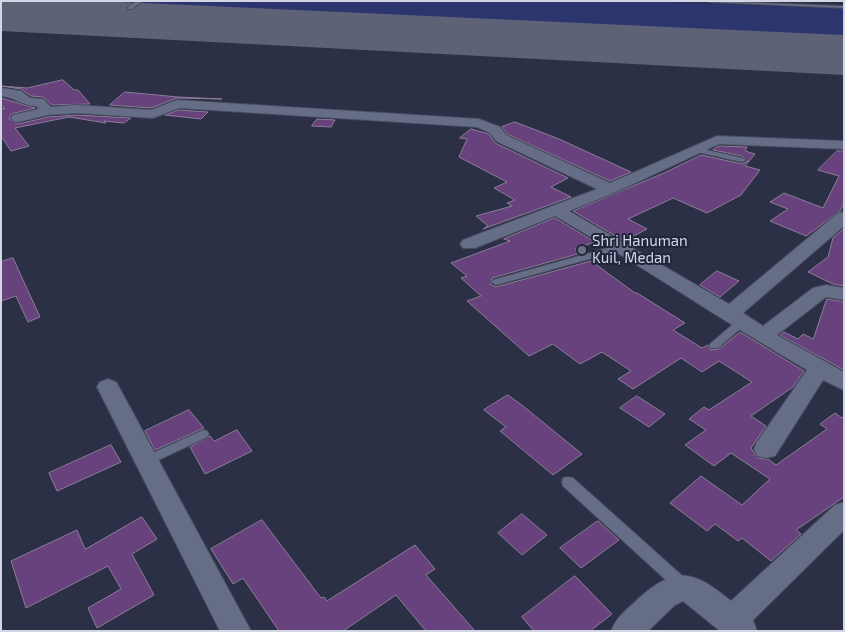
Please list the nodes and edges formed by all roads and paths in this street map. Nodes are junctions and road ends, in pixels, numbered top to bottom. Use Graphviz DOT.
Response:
graph roads {
  1 [pos="140,1"];
  2 [pos="709,1"];
  3 [pos="844,7"];
  4 [pos="130,8"];
  5 [pos="1,92"];
  6 [pos="47,111"];
  7 [pos="18,118"];
  8 [pos="844,145"];
  9 [pos="696,149"];
  10 [pos="742,160"];
  11 [pos="610,190"];
  12 [pos="556,210"];
  13 [pos="844,217"];
  14 [pos="469,244"];
  15 [pos="622,247"];
  16 [pos="496,282"];
  17 [pos="844,294"];
  18 [pos="737,317"];
  19 [pos="763,336"];
  20 [pos="714,346"];
  21 [pos="819,369"];
  22 [pos="844,382"];
  23 [pos="108,387"];
  24 [pos="203,434"];
  25 [pos="766,449"];
  26 [pos="146,461"];
  27 [pos="568,482"];
  28 [pos="844,513"];
  29 [pos="684,587"];
  30 [pos="736,626"];
  31 [pos="236,631"];
  32 [pos="626,631"];
  1 -- 4 [label="lane"];
  2 -- 3 [label="lane"];
  5 -- 6 [label="street"];
  6 -- 7 [label="street"];
  6 -- 11 [label="street"];
  8 -- 9 [label="street"];
  9 -- 10 [label="lane"];
  9 -- 11 [label="street"];
  11 -- 12 [label="street"];
  12 -- 14 [label="street"];
  12 -- 15 [label="street"];
  13 -- 18 [label="street"];
  15 -- 16 [label="lane"];
  15 -- 18 [label="street"];
  17 -- 19 [label="street"];
  18 -- 19 [label="street"];
  18 -- 20 [label="lane"];
  19 -- 21 [label="street"];
  21 -- 22 [label="street"];
  21 -- 25 [label="street"];
  23 -- 26 [label="street"];
  24 -- 26 [label="lane"];
  26 -- 31 [label="street"];
  27 -- 29 [label="lane"];
  28 -- 30 [label="street"];
  29 -- 30 [label="street"];
  29 -- 32 [label="street"];
}
